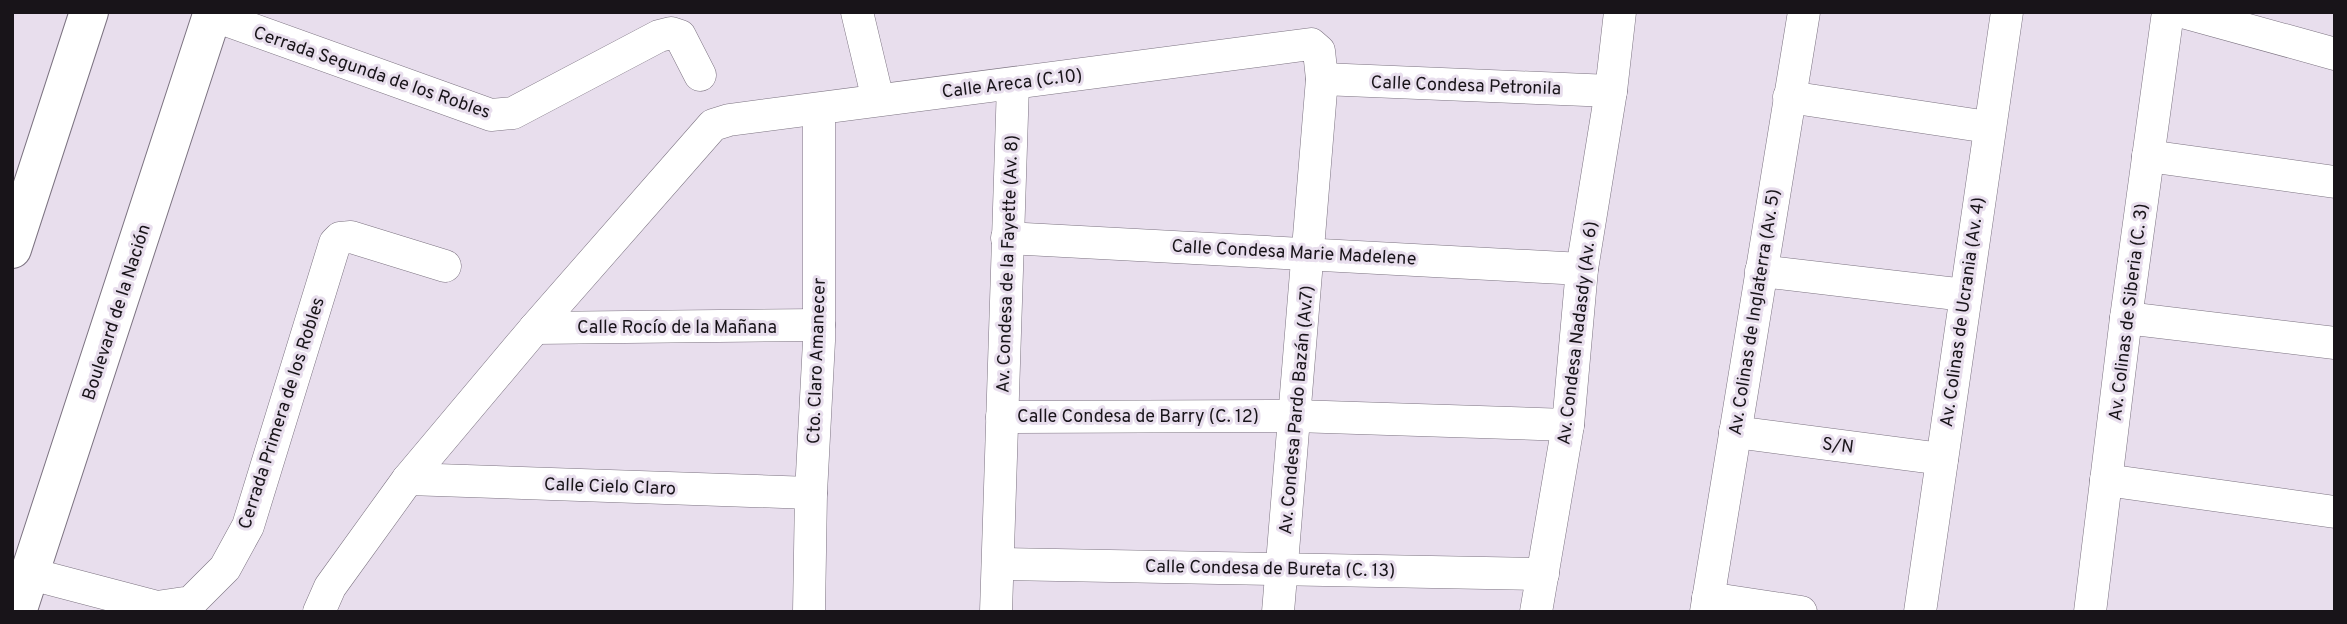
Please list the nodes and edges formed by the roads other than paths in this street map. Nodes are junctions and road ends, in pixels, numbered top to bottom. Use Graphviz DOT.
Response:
graph roads {
  1 [pos="89,12"];
  2 [pos="857,12"];
  3 [pos="1620,12"];
  4 [pos="1804,12"];
  5 [pos="2007,12"];
  6 [pos="2168,12"];
  7 [pos="2183,12"];
  8 [pos="213,14"];
  9 [pos="1311,44"];
  10 [pos="2335,54"];
  11 [pos="700,75"];
  12 [pos="1322,79"];
  13 [pos="1013,84"];
  14 [pos="1611,91"];
  15 [pos="1790,97"];
  16 [pos="877,100"];
  17 [pos="819,111"];
  18 [pos="1988,127"];
  19 [pos="2148,156"];
  20 [pos="2335,182"];
  21 [pos="1007,238"];
  22 [pos="12,249"];
  23 [pos="1309,252"];
  24 [pos="445,266"];
  25 [pos="1581,269"];
  26 [pos="1761,271"];
  27 [pos="1965,295"];
  28 [pos="2126,318"];
  29 [pos="819,325"];
  30 [pos="535,328"];
  31 [pos="2335,343"];
  32 [pos="1296,416"];
  33 [pos="1002,417"];
  34 [pos="1568,425"];
  35 [pos="1735,432"];
  36 [pos="1942,459"];
  37 [pos="408,479"];
  38 [pos="2106,480"];
  39 [pos="811,493"];
  40 [pos="2335,512"];
  41 [pos="998,564"];
  42 [pos="1283,568"];
  43 [pos="31,574"];
  44 [pos="1542,574"];
  45 [pos="1707,605"];
  46 [pos="18,612"];
  47 [pos="319,612"];
  48 [pos="809,612"];
  49 [pos="996,612"];
  50 [pos="1278,612"];
  51 [pos="1536,612"];
  52 [pos="1801,612"];
  53 [pos="1920,612"];
  54 [pos="2090,612"];
  1 -- 22 [label="main road"];
  2 -- 16 [label="street"];
  3 -- 14 [label="street, Av. Condesa Nadasdy (Av. 6)"];
  4 -- 15 [label="street, Av. Colinas de Inglaterra (Av. 5)"];
  5 -- 18 [label="street, Av. Colinas de Ucrania (Av. 4)"];
  6 -- 19 [label="street, Av. Colinas de Siberia (C. 3)"];
  7 -- 10 [label="street"];
  8 -- 11 [label="street, Cerrada Segunda de los Robles"];
  8 -- 43 [label="main road, Boulevard de la Nación"];
  9 -- 12 [label="street, Av. Condesa Pardo Bazán (Av.7)"];
  9 -- 13 [label="street, Calle Areca (C.10)"];
  12 -- 14 [label="street, Calle Condesa Petronila"];
  12 -- 23 [label="street, Av. Condesa Pardo Bazán (Av.7)"];
  13 -- 16 [label="street, Calle Areca (C.10)"];
  13 -- 21 [label="street, Av. Condesa de la Fayette (Av. 8)"];
  14 -- 25 [label="street, Av. Condesa Nadasdy (Av. 6)"];
  15 -- 18 [label="street"];
  15 -- 26 [label="street, Av. Colinas de Inglaterra (Av. 5)"];
  16 -- 17 [label="street, Calle Areca (C.10)"];
  17 -- 29 [label="street, Cto. Claro Amanecer"];
  17 -- 30 [label="street, Calle Areca (C.10)"];
  18 -- 27 [label="street, Av. Colinas de Ucrania (Av. 4)"];
  19 -- 20 [label="street"];
  19 -- 28 [label="street, Av. Colinas de Siberia (C. 3)"];
  21 -- 23 [label="street, Calle Condesa Marie Madelene"];
  21 -- 33 [label="street, Av. Condesa de la Fayette (Av. 8)"];
  23 -- 25 [label="street, Calle Condesa Marie Madelene"];
  23 -- 32 [label="street, Av. Condesa Pardo Bazán (Av.7)"];
  24 -- 43 [label="street, Cerrada Primera de los Robles"];
  25 -- 34 [label="street, Av. Condesa Nadasdy (Av. 6)"];
  26 -- 27 [label="street"];
  26 -- 35 [label="street, Av. Colinas de Inglaterra (Av. 5)"];
  27 -- 36 [label="street, Av. Colinas de Ucrania (Av. 4)"];
  28 -- 31 [label="street"];
  28 -- 38 [label="street, Av. Colinas de Siberia (C. 3)"];
  29 -- 30 [label="street, Calle Rocío de la Mañana"];
  29 -- 39 [label="street, Cto. Claro Amanecer"];
  30 -- 37 [label="street"];
  32 -- 33 [label="street, Calle Condesa de Barry (C. 12)"];
  32 -- 34 [label="street, Calle Condesa de Barry (C. 12)"];
  32 -- 42 [label="street, Av. Condesa Pardo Bazán (Av.7)"];
  33 -- 41 [label="street, Av. Condesa de la Fayette (Av. 8)"];
  34 -- 44 [label="street, Av. Condesa Nadasdy (Av. 6)"];
  35 -- 36 [label="street, S/N"];
  35 -- 45 [label="street, Av. Colinas de Inglaterra (Av. 5)"];
  36 -- 53 [label="street, Av. Colinas de Ucrania (Av. 4)"];
  37 -- 39 [label="street, Calle Cielo Claro"];
  37 -- 47 [label="street"];
  38 -- 40 [label="street"];
  38 -- 54 [label="street, Av. Colinas de Siberia (C. 3)"];
  39 -- 48 [label="street, Cto. Claro Amanecer"];
  41 -- 42 [label="street, Calle Condesa de Bureta (C. 13)"];
  41 -- 49 [label="street, Av. Condesa de la Fayette (Av. 8)"];
  42 -- 44 [label="street, Calle Condesa de Bureta (C. 13)"];
  42 -- 50 [label="street, Av. Condesa Pardo Bazán (Av.7)"];
  43 -- 46 [label="main road, Boulevard de la Nación"];
  44 -- 51 [label="street, Av. Condesa Nadasdy (Av. 6)"];
  45 -- 52 [label="street"];
}
